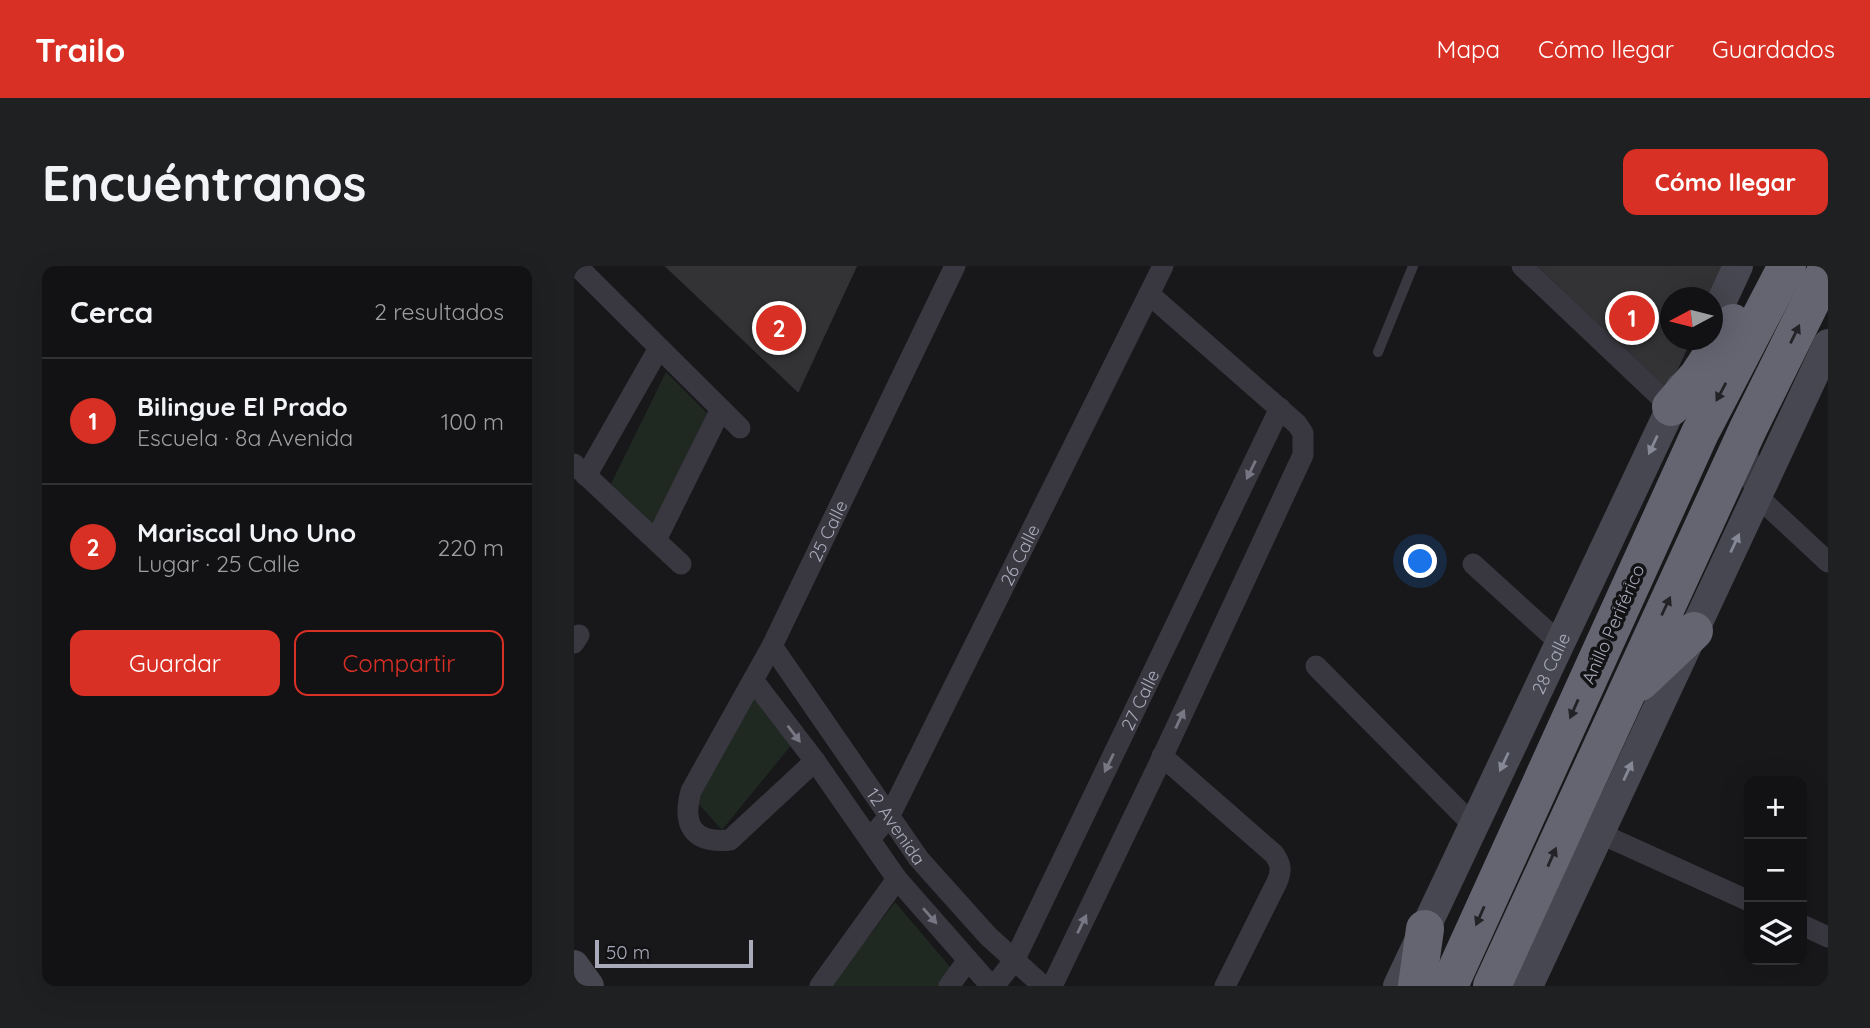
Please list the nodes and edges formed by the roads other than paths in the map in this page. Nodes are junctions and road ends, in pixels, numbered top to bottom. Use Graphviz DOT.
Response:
graph roads {
  1 [pos="577,266"];
  2 [pos="955,266"];
  3 [pos="1163,266"];
  4 [pos="1413,266"];
  5 [pos="1522,266"];
  6 [pos="1738,266"];
  7 [pos="1771,266"];
  8 [pos="1787,266"];
  9 [pos="1828,267"];
  10 [pos="1149,294"];
  11 [pos="1723,298"];
  12 [pos="1828,344"];
  13 [pos="659,348"];
  14 [pos="1698,350"];
  15 [pos="1378,352"];
  16 [pos="1671,407"];
  17 [pos="1280,408"];
  18 [pos="721,409"];
  19 [pos="740,428"];
  20 [pos="1748,429"];
  21 [pos="580,470"];
  22 [pos="1757,496"];
  23 [pos="656,540"];
  24 [pos="1828,562"];
  25 [pos="681,564"];
  26 [pos="1473,564"];
  27 [pos="1695,631"];
  28 [pos="1560,643"];
  29 [pos="772,646"];
  30 [pos="1316,666"];
  31 [pos="753,680"];
  32 [pos="1625,695"];
  33 [pos="1163,756"];
  34 [pos="815,761"];
  35 [pos="890,814"];
  36 [pos="1474,826"];
  37 [pos="1599,833"];
  38 [pos="870,839"];
  39 [pos="897,879"];
  40 [pos="1744,899"];
  41 [pos="1521,924"];
  42 [pos="1807,927"];
  43 [pos="1425,929"];
  44 [pos="1828,937"];
  45 [pos="968,960"];
  46 [pos="1014,961"];
  47 [pos="574,965"];
  48 [pos="589,986"];
  49 [pos="820,986"];
  50 [pos="949,986"];
  51 [pos="993,986"];
  52 [pos="1043,986"];
  53 [pos="1052,986"];
  54 [pos="1225,986"];
  55 [pos="1398,986"];
  56 [pos="1417,986"];
  57 [pos="1449,986"];
  58 [pos="1492,986"];
  59 [pos="1500,986"];
  60 [pos="1528,986"];
  1 -- 13 [label="street"];
  2 -- 29 [label="street, 25 Calle"];
  3 -- 10 [label="street, 26 Calle"];
  4 -- 15 [label="lane"];
  5 -- 16 [label="street"];
  6 -- 11 [label="street"];
  7 -- 16 [label="highway"];
  8 -- 57 [label="highway, Anillo Periférico, one-way"];
  20 -- 9 [label="highway, one-way"];
  10 -- 17 [label="street"];
  10 -- 35 [label="street, 26 Calle"];
  12 -- 22 [label="street"];
  13 -- 18 [label="street"];
  13 -- 21 [label="street"];
  14 -- 16 [label="street, 28 Calle"];
  16 -- 28 [label="street, 28 Calle, one-way"];
  33 -- 17 [label="street, one-way"];
  17 -- 46 [label="street, 27 Calle, one-way"];
  18 -- 19 [label="street"];
  18 -- 23 [label="street"];
  20 -- 22 [label="street"];
  32 -- 20 [label="highway, one-way"];
  21 -- 23 [label="street"];
  22 -- 24 [label="street"];
  27 -- 22 [label="street, one-way"];
  23 -- 25 [label="street"];
  26 -- 28 [label="street"];
  27 -- 32 [label="highway"];
  37 -- 27 [label="street, one-way"];
  28 -- 36 [label="street, 28 Calle, one-way"];
  29 -- 31 [label="street, 25 Calle"];
  29 -- 35 [label="street, 12 Avenida"];
  30 -- 36 [label="street"];
  31 -- 34 [label="street, 12 Avenida, one-way"];
  31 -- 34 [label="street, 25 Calle"];
  41 -- 32 [label="highway, one-way"];
  53 -- 33 [label="street, one-way"];
  33 -- 54 [label="street"];
  34 -- 38 [label="street, 12 Avenida"];
  35 -- 38 [label="street, 26 Calle"];
  35 -- 46 [label="street, 12 Avenida"];
  36 -- 43 [label="street, 28 Calle"];
  37 -- 40 [label="street"];
  37 -- 60 [label="street"];
  38 -- 39 [label="street, 12 Avenida"];
  39 -- 45 [label="street, 12 Avenida, one-way"];
  39 -- 49 [label="street"];
  41 -- 58 [label="highway"];
  41 -- 59 [label="highway"];
  42 -- 44 [label="street"];
  43 -- 55 [label="street, 28 Calle"];
  43 -- 56 [label="highway"];
  45 -- 50 [label="street"];
  45 -- 51 [label="street, 12 Avenida"];
  46 -- 51 [label="street, 27 Calle"];
  46 -- 52 [label="street, 12 Avenida"];
  47 -- 48 [label="street"];
}
